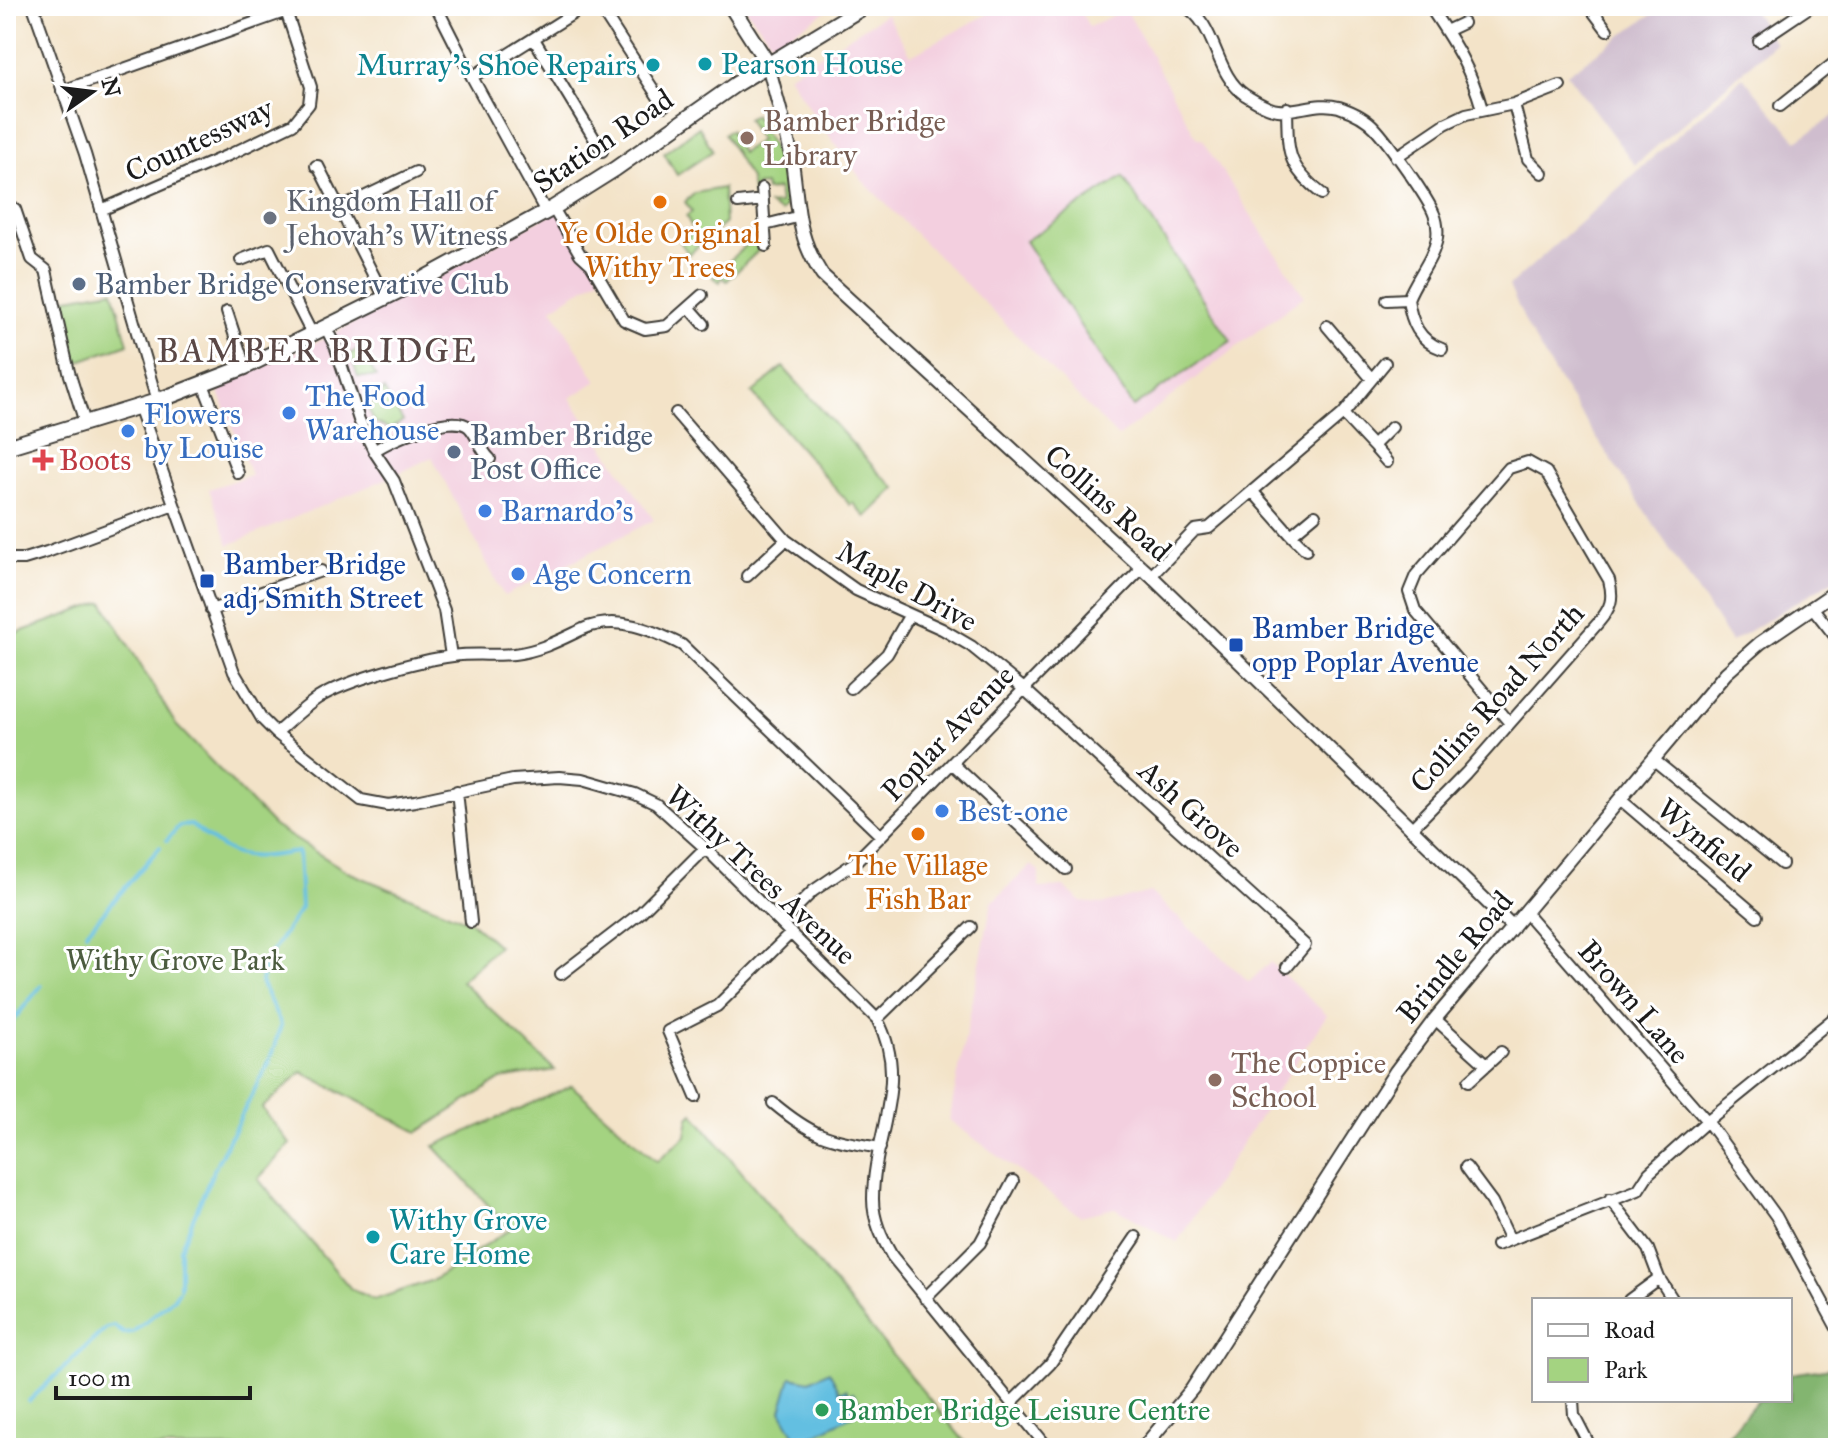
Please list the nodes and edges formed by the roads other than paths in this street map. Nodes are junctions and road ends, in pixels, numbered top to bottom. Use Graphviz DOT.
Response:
graph roads {
  1 [pos="33,6"];
  2 [pos="301,6"];
  3 [pos="436,6"];
  4 [pos="585,6"];
  5 [pos="599,6"];
  6 [pos="731,6"];
  7 [pos="865,6"];
  8 [pos="1184,6"];
  9 [pos="1589,6"];
  10 [pos="1811,6"];
  11 [pos="1833,6"];
  12 [pos="286,11"];
  13 [pos="1434,13"];
  14 [pos="1838,14"];
  15 [pos="1463,23"];
  16 [pos="1607,30"];
  17 [pos="1446,31"];
  18 [pos="534,39"];
  19 [pos="1759,41"];
  20 [pos="1838,60"];
  21 [pos="768,64"];
  22 [pos="472,77"];
  23 [pos="1560,86"];
  24 [pos="62,91"];
  25 [pos="1514,104"];
  26 [pos="664,106"];
  27 [pos="1780,106"];
  28 [pos="1287,108"];
  29 [pos="1482,109"];
  30 [pos="602,151"];
  31 [pos="1396,157"];
  32 [pos="316,166"];
  33 [pos="416,172"];
  34 [pos="1542,173"];
  35 [pos="1322,194"];
  36 [pos="738,203"];
  37 [pos="341,208"];
  38 [pos="15,209"];
  39 [pos="101,210"];
  40 [pos="549,210"];
  41 [pos="797,217"];
  42 [pos="765,225"];
  43 [pos="766,246"];
  44 [pos="241,260"];
  45 [pos="702,295"];
  46 [pos="385,298"];
  47 [pos="1408,299"];
  48 [pos="1387,300"];
  49 [pos="689,307"];
  50 [pos="227,312"];
  51 [pos="704,324"];
  52 [pos="1327,326"];
  53 [pos="319,331"];
  54 [pos="1442,349"];
  55 [pos="1385,363"];
  56 [pos="245,367"];
  57 [pos="1371,378"];
  58 [pos="203,384"];
  59 [pos="157,401"];
  60 [pos="139,406"];
  61 [pos="676,413"];
  62 [pos="1343,414"];
  63 [pos="85,423"];
  64 [pos="1392,427"];
  65 [pos="1373,446"];
  66 [pos="6,447"];
  67 [pos="374,451"];
  68 [pos="490,459"];
  69 [pos="1387,462"];
  70 [pos="238,473"];
  71 [pos="1253,492"];
  72 [pos="174,505"];
  73 [pos="1315,515"];
  74 [pos="1291,535"];
  75 [pos="786,540"];
  76 [pos="1306,550"];
  77 [pos="6,559"];
  78 [pos="321,571"];
  79 [pos="1146,572"];
  80 [pos="747,576"];
  81 [pos="1838,590"];
  82 [pos="1812,607"];
  83 [pos="211,610"];
  84 [pos="909,616"];
  85 [pos="1838,640"];
  86 [pos="451,656"];
  87 [pos="851,688"];
  88 [pos="1024,689"];
  89 [pos="1509,722"];
  90 [pos="276,733"];
  91 [pos="1654,760"];
  92 [pos="953,764"];
  93 [pos="457,791"];
  94 [pos="1621,800"];
  95 [pos="1412,828"];
  96 [pos="881,836"];
  97 [pos="705,848"];
  98 [pos="1782,864"];
  99 [pos="1066,869"];
  100 [pos="1526,913"];
  101 [pos="1757,916"];
  102 [pos="471,922"];
  103 [pos="781,923"];
  104 [pos="971,927"];
  105 [pos="1513,927"];
  106 [pos="791,933"];
  107 [pos="1287,967"];
  108 [pos="561,974"];
  109 [pos="1838,1015"];
  110 [pos="877,1019"];
  111 [pos="1435,1019"];
  112 [pos="1501,1052"];
  113 [pos="1485,1064"];
  114 [pos="1469,1081"];
  115 [pos="696,1097"];
  116 [pos="773,1103"];
  117 [pos="1707,1121"];
  118 [pos="880,1148"];
  119 [pos="1466,1167"];
  120 [pos="1013,1181"];
  121 [pos="1610,1199"];
  122 [pos="1136,1237"];
  123 [pos="1510,1240"];
  124 [pos="1497,1245"];
  125 [pos="1659,1278"];
  126 [pos="925,1298"];
  127 [pos="1632,1298"];
  128 [pos="1672,1298"];
  129 [pos="1838,1330"];
  130 [pos="1573,1402"];
  131 [pos="1011,1403"];
  132 [pos="1048,1448"];
  133 [pos="1143,1448"];
  134 [pos="1591,1448"];
  1 -- 24 [label="street"];
  2 -- 12 [label="street"];
  3 -- 22 [label="street"];
  4 -- 18 [label="street"];
  5 -- 26 [label="street"];
  6 -- 21 [label="main road"];
  7 -- 21 [label="main road, Station Road"];
  8 -- 28 [label="street"];
  9 -- 16 [label="street"];
  10 -- 19 [label="street"];
  11 -- 14 [label="street"];
  12 -- 24 [label="street"];
  12 -- 39 [label="street, Countessway"];
  13 -- 17 [label="street"];
  15 -- 17 [label="street"];
  17 -- 29 [label="street"];
  18 -- 22 [label="street"];
  18 -- 30 [label="street"];
  20 -- 27 [label="street"];
  21 -- 40 [label="main road, Station Road"];
  21 -- 41 [label="street, Collins Road"];
  22 -- 40 [label="street"];
  23 -- 25 [label="street"];
  24 -- 39 [label="street"];
  25 -- 29 [label="street"];
  25 -- 34 [label="street"];
  28 -- 31 [label="street"];
  28 -- 35 [label="street"];
  29 -- 31 [label="street"];
  31 -- 47 [label="street"];
  32 -- 37 [label="street"];
  33 -- 37 [label="street"];
  36 -- 42 [label="street"];
  37 -- 46 [label="street"];
  38 -- 63 [label="street"];
  39 -- 59 [label="street"];
  40 -- 46 [label="main road, Station Road"];
  40 -- 49 [label="street"];
  41 -- 42 [label="street"];
  41 -- 79 [label="street, Collins Road"];
  42 -- 43 [label="street"];
  44 -- 53 [label="street"];
  45 -- 49 [label="street"];
  46 -- 53 [label="main road, Station Road"];
  47 -- 48 [label="street"];
  47 -- 54 [label="street"];
  49 -- 51 [label="street"];
  50 -- 56 [label="street"];
  52 -- 57 [label="street"];
  53 -- 56 [label="main road, Station Road"];
  53 -- 67 [label="street"];
  55 -- 57 [label="street, Poplar Avenue"];
  56 -- 58 [label="main road, Station Road"];
  57 -- 62 [label="street, Poplar Avenue"];
  58 -- 59 [label="main road, Station Road"];
  58 -- 70 [label="street"];
  59 -- 60 [label="main road, Station Road"];
  60 -- 63 [label="main road, Station Road"];
  60 -- 72 [label="street, Withy Trees Avenue"];
  61 -- 75 [label="street, Maple Drive"];
  62 -- 65 [label="street"];
  62 -- 71 [label="street, Poplar Avenue"];
  63 -- 66 [label="main road, Station Road"];
  64 -- 65 [label="street"];
  65 -- 69 [label="street"];
  67 -- 68 [label="street"];
  67 -- 86 [label="street"];
  71 -- 74 [label="street"];
  71 -- 79 [label="street, Poplar Avenue"];
  72 -- 77 [label="street"];
  72 -- 83 [label="street, Withy Trees Avenue"];
  73 -- 74 [label="street"];
  74 -- 76 [label="street"];
  75 -- 80 [label="street"];
  75 -- 84 [label="street, Maple Drive"];
  78 -- 83 [label="street"];
  79 -- 88 [label="street, Poplar Avenue"];
  79 -- 95 [label="street, Collins Road"];
  81 -- 82 [label="street, Brindle Road"];
  82 -- 85 [label="street"];
  82 -- 91 [label="street, Brindle Road"];
  83 -- 90 [label="street, Withy Trees Avenue"];
  84 -- 87 [label="street"];
  84 -- 88 [label="street, Maple Drive"];
  86 -- 90 [label="street"];
  86 -- 96 [label="street"];
  88 -- 92 [label="street, Poplar Avenue"];
  88 -- 107 [label="street, Ash Grove"];
  89 -- 89 [label="street, Collins Road North"];
  89 -- 95 [label="street, Collins Road North"];
  90 -- 93 [label="street, Withy Trees Avenue"];
  91 -- 94 [label="street, Brindle Road"];
  91 -- 98 [label="street"];
  92 -- 96 [label="street, Poplar Avenue"];
  92 -- 99 [label="street"];
  93 -- 97 [label="street, Withy Trees Avenue"];
  93 -- 102 [label="street"];
  94 -- 100 [label="street, Brindle Road"];
  94 -- 101 [label="street, Wynfield"];
  95 -- 105 [label="street, Collins Road"];
  96 -- 103 [label="street, Poplar Avenue"];
  97 -- 103 [label="street, Withy Trees Avenue"];
  97 -- 108 [label="street"];
  100 -- 105 [label="street, Brindle Road"];
  100 -- 117 [label="street, Brown Lane"];
  103 -- 106 [label="street, Withy Trees Avenue"];
  104 -- 110 [label="street"];
  105 -- 111 [label="street, Brindle Road"];
  106 -- 110 [label="street, Withy Trees Avenue"];
  106 -- 115 [label="street"];
  109 -- 117 [label="street"];
  110 -- 118 [label="street, Withy Trees Avenue"];
  111 -- 113 [label="street"];
  111 -- 133 [label="street, Brindle Road"];
  112 -- 113 [label="street"];
  113 -- 114 [label="street"];
  116 -- 118 [label="street"];
  117 -- 121 [label="street"];
  117 -- 129 [label="street, Brown Lane"];
  118 -- 126 [label="street, Withy Trees Avenue"];
  119 -- 123 [label="street"];
  120 -- 126 [label="street"];
  121 -- 123 [label="street"];
  121 -- 125 [label="street"];
  122 -- 131 [label="street"];
  123 -- 124 [label="street"];
  125 -- 127 [label="street"];
  125 -- 128 [label="street"];
  126 -- 131 [label="street, Withy Trees Avenue"];
  130 -- 134 [label="street"];
  131 -- 132 [label="street, Withy Trees Avenue"];
}
